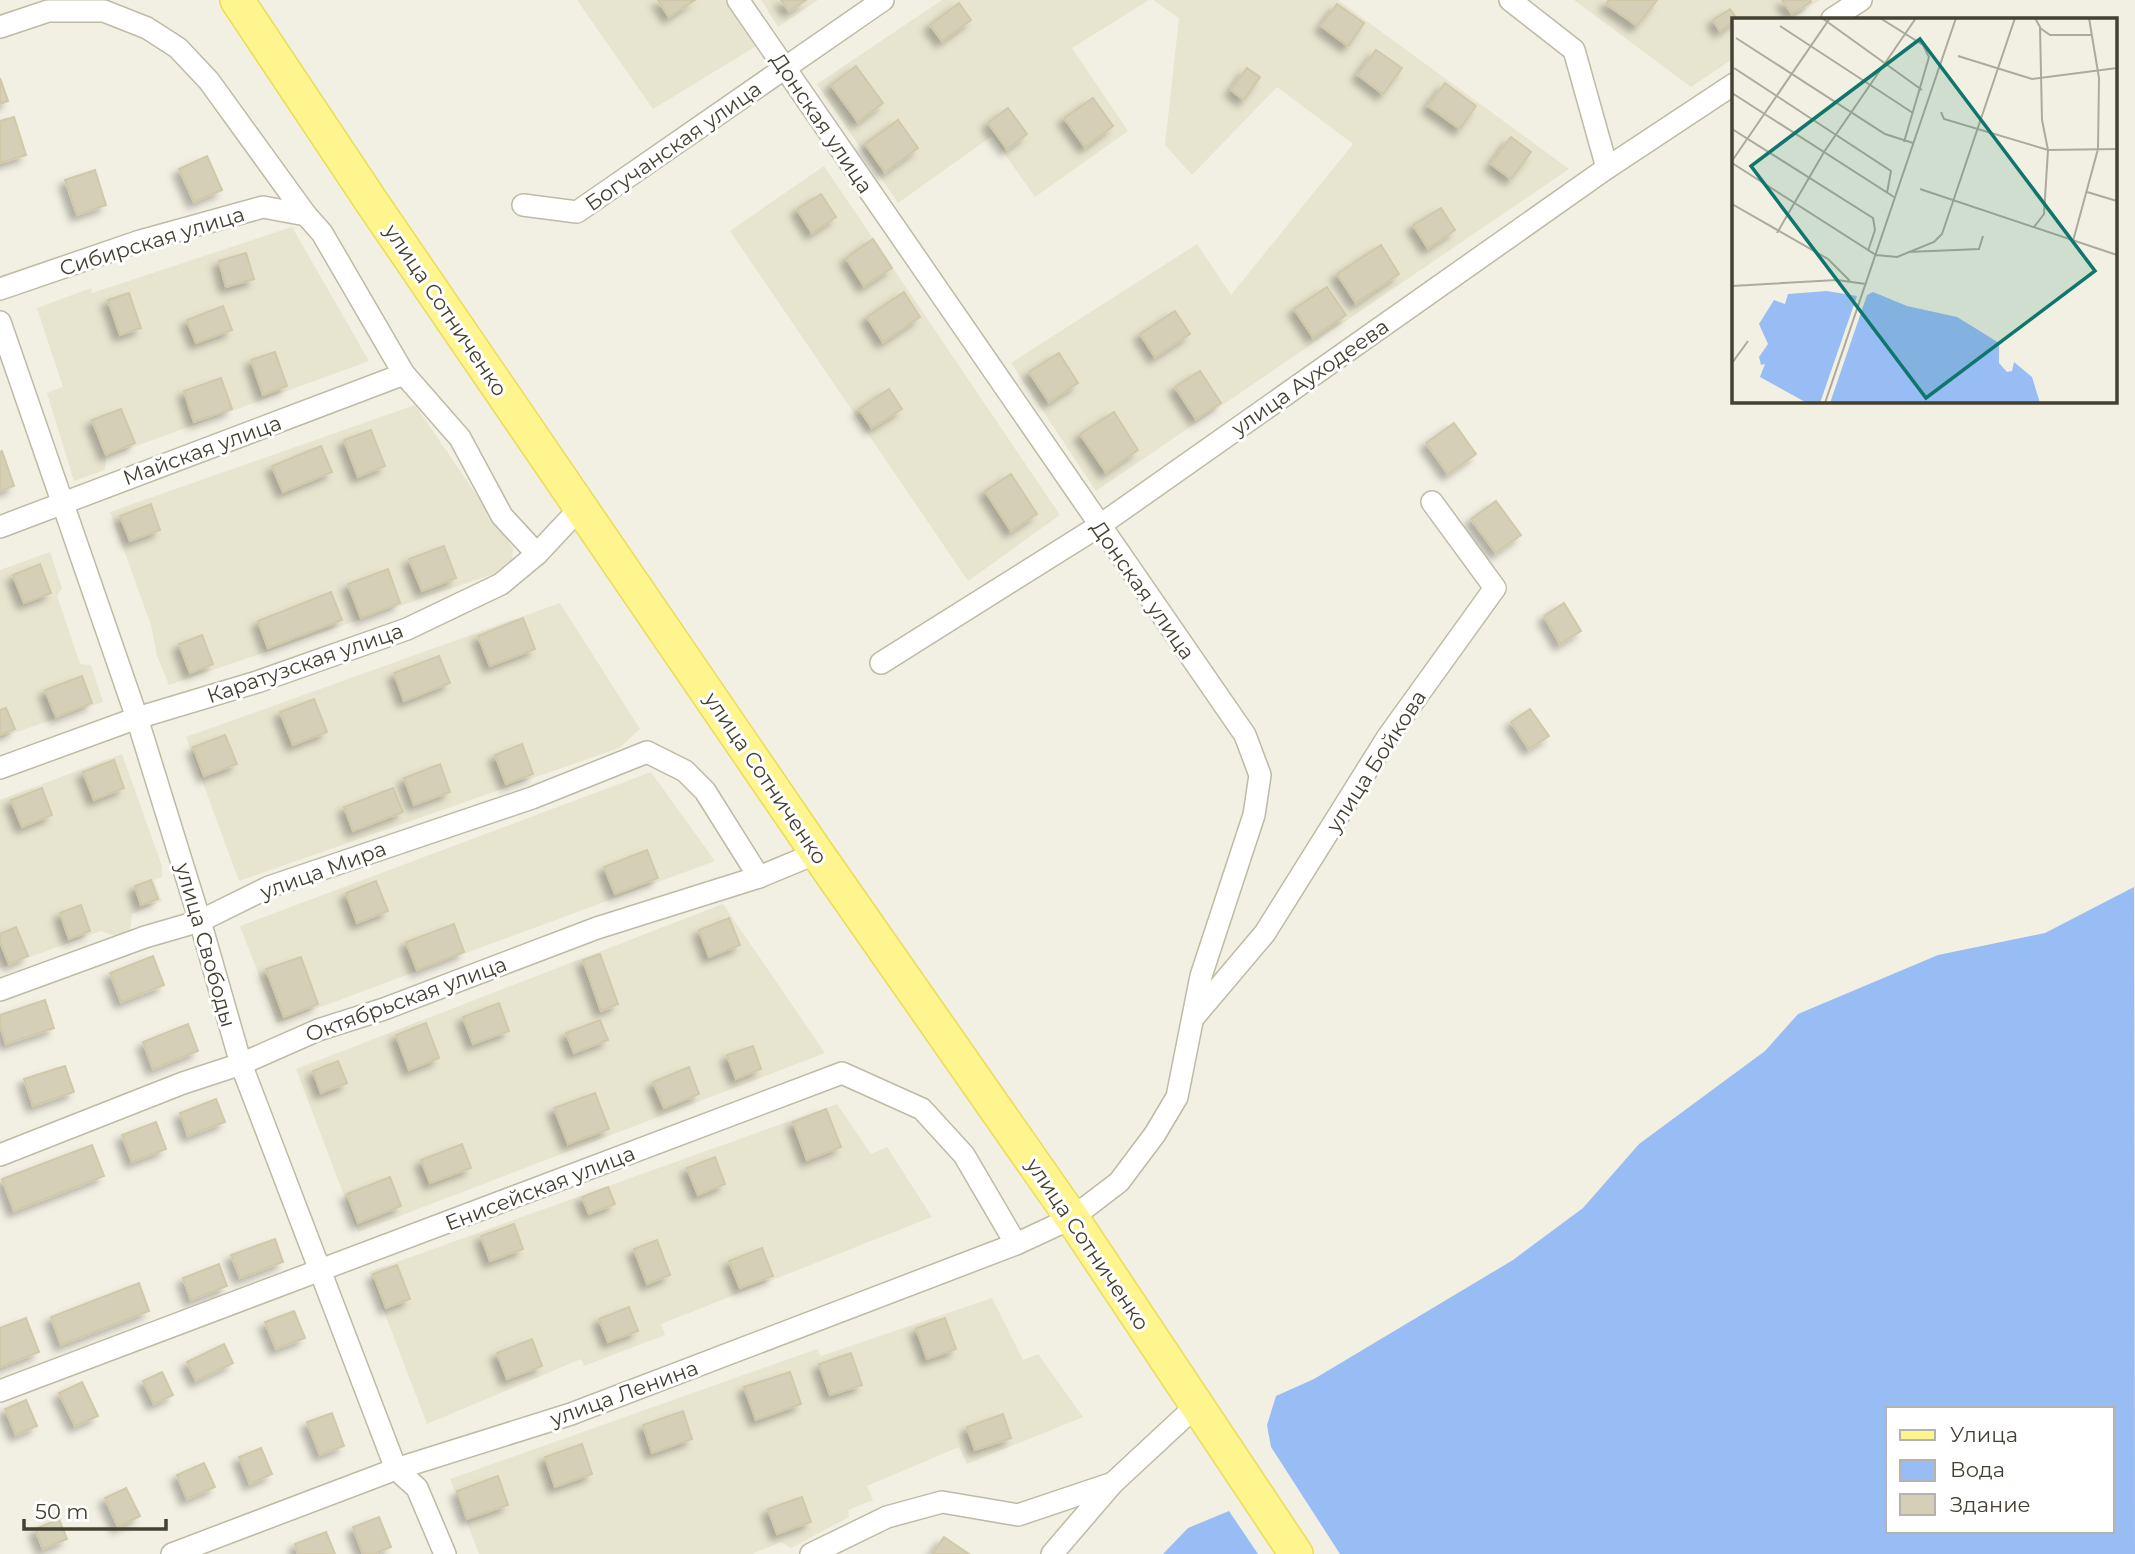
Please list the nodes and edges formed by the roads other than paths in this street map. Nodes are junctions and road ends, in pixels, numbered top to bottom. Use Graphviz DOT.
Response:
graph roads {
  1 [pos="237,0"];
  2 [pos="738,0"];
  3 [pos="883,0"];
  4 [pos="1510,0"];
  5 [pos="1861,0"];
  6 [pos="1834,18"];
  7 [pos="0,27"];
  8 [pos="784,68"];
  9 [pos="1732,85"];
  10 [pos="1607,168"];
  11 [pos="523,205"];
  12 [pos="306,215"];
  13 [pos="0,289"];
  14 [pos="0,322"];
  15 [pos="404,374"];
  16 [pos="64,501"];
  17 [pos="1432,502"];
  18 [pos="581,507"];
  19 [pos="1099,526"];
  20 [pos="0,527"];
  21 [pos="537,554"];
  22 [pos="881,663"];
  23 [pos="137,718"];
  24 [pos="0,768"];
  25 [pos="817,853"];
  26 [pos="760,877"];
  27 [pos="200,922"];
  28 [pos="0,990"];
  29 [pos="1192,1018"];
  30 [pos="241,1064"];
  31 [pos="0,1155"];
  32 [pos="1072,1218"];
  33 [pos="1016,1244"];
  34 [pos="320,1272"];
  35 [pos="0,1391"];
  36 [pos="1197,1405"];
  37 [pos="396,1469"];
  38 [pos="1114,1483"];
  39 [pos="172,1554"];
  40 [pos="445,1554"];
  41 [pos="811,1554"];
  42 [pos="1052,1554"];
  43 [pos="1296,1554"];
  1 -- 18 [label="main road, улица Сотниченко"];
  2 -- 8 [label="street, Донская улица"];
  3 -- 8 [label="street, Богучанская улица"];
  4 -- 10 [label="street"];
  5 -- 6 [label="street"];
  7 -- 12 [label="street"];
  8 -- 11 [label="street, Богучанская улица"];
  8 -- 19 [label="street, Донская улица"];
  9 -- 10 [label="street, улица Ауходеева"];
  10 -- 19 [label="street, улица Ауходеева"];
  12 -- 13 [label="street, Сибирская улица"];
  12 -- 15 [label="street"];
  14 -- 16 [label="street, улица Свободы"];
  15 -- 16 [label="street, Майская улица"];
  15 -- 21 [label="street"];
  16 -- 20 [label="street, Майская улица"];
  16 -- 23 [label="street, улица Свободы"];
  17 -- 29 [label="street, улица Бойкова"];
  18 -- 21 [label="street, Каратузская улица"];
  18 -- 25 [label="main road, улица Сотниченко"];
  19 -- 22 [label="street, улица Ауходеева"];
  19 -- 29 [label="street, Донская улица"];
  21 -- 23 [label="street, Каратузская улица"];
  23 -- 24 [label="street, Каратузская улица"];
  23 -- 27 [label="street, улица Свободы"];
  25 -- 26 [label="street, Октябрьская улица"];
  25 -- 32 [label="main road, улица Сотниченко"];
  26 -- 27 [label="street, улица Мира"];
  26 -- 30 [label="street, Октябрьская улица"];
  27 -- 28 [label="street, улица Мира"];
  27 -- 30 [label="street, улица Свободы"];
  29 -- 32 [label="street, Донская улица"];
  30 -- 31 [label="street, Октябрьская улица"];
  30 -- 34 [label="street, улица Свободы"];
  32 -- 33 [label="street, улица Ленина"];
  32 -- 36 [label="main road, улица Сотниченко"];
  33 -- 34 [label="street, Енисейская улица"];
  33 -- 37 [label="street, улица Ленина"];
  34 -- 35 [label="street, Енисейская улица"];
  34 -- 37 [label="street, улица Свободы"];
  36 -- 38 [label="street"];
  36 -- 43 [label="main road, улица Сотниченко"];
  37 -- 39 [label="street, улица Ленина"];
  37 -- 40 [label="street, улица Свободы"];
  38 -- 41 [label="street"];
  38 -- 42 [label="street"];
}
